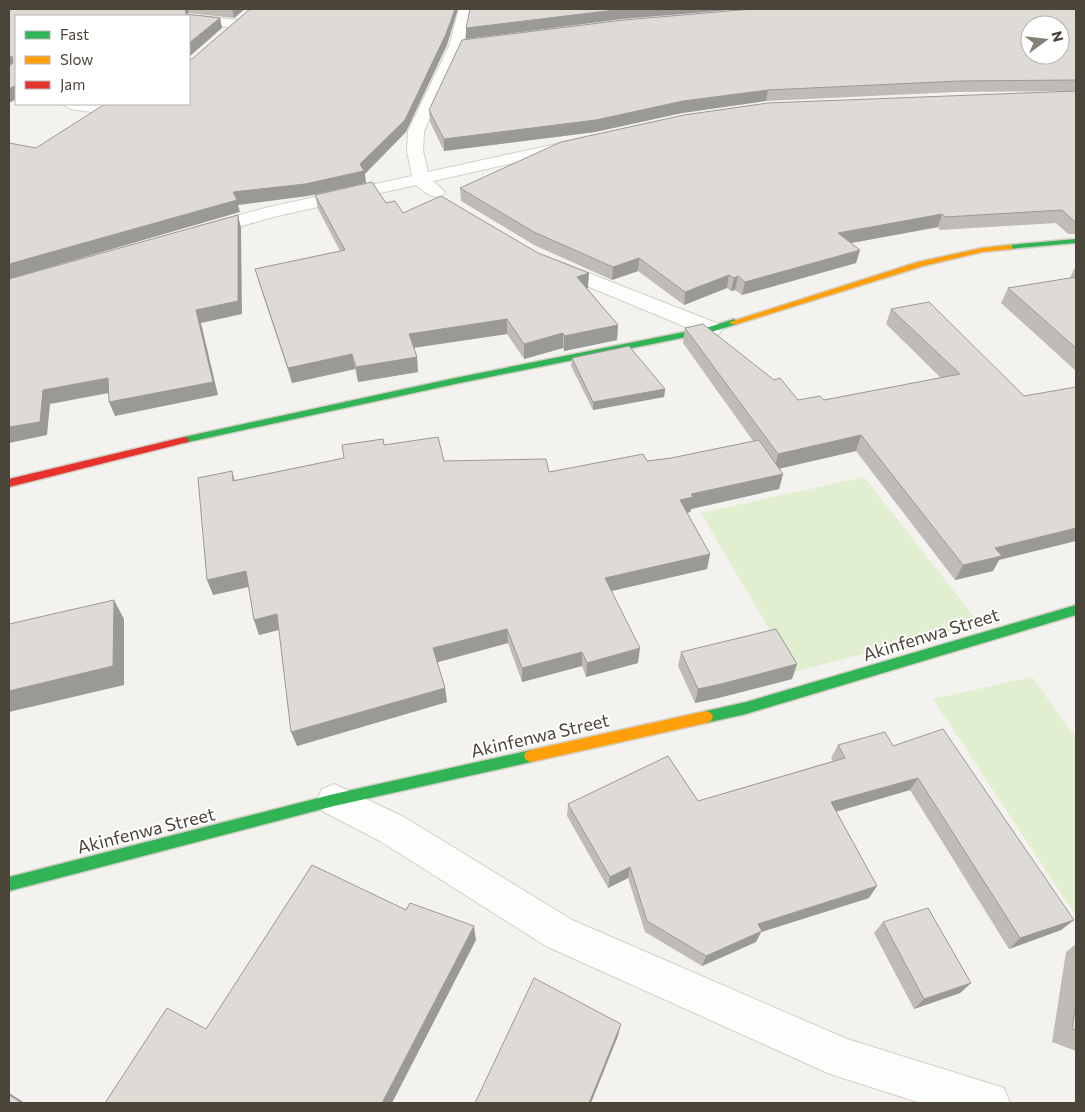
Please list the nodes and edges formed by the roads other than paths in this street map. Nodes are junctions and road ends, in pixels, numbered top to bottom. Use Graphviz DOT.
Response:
graph roads {
  1 [pos="465,9"];
  2 [pos="249,14"];
  3 [pos="190,19"];
  4 [pos="238,24"];
  5 [pos="224,36"];
  6 [pos="475,43"];
  7 [pos="456,46"];
  8 [pos="78,105"];
  9 [pos="137,105"];
  10 [pos="585,143"];
  11 [pos="421,180"];
  12 [pos="447,201"];
  13 [pos="186,236"];
  14 [pos="1076,241"];
  15 [pos="538,257"];
  16 [pos="711,329"];
  17 [pos="9,483"];
  18 [pos="1076,610"];
  19 [pos="334,800"];
  20 [pos="9,884"];
  21 [pos="989,1103"];
  1 -- 7 [label="street"];
  2 -- 4 [label="street"];
  3 -- 4 [label="street"];
  4 -- 5 [label="street"];
  6 -- 7 [label="street"];
  7 -- 11 [label="street"];
  8 -- 9 [label="street"];
  10 -- 11 [label="street"];
  11 -- 12 [label="street"];
  11 -- 13 [label="street"];
  14 -- 16 [label="street"];
  15 -- 16 [label="street"];
  16 -- 17 [label="street"];
  18 -- 19 [label="street, Akinfenwa Street"];
  19 -- 20 [label="street, Akinfenwa Street"];
  19 -- 21 [label="street"];
}
